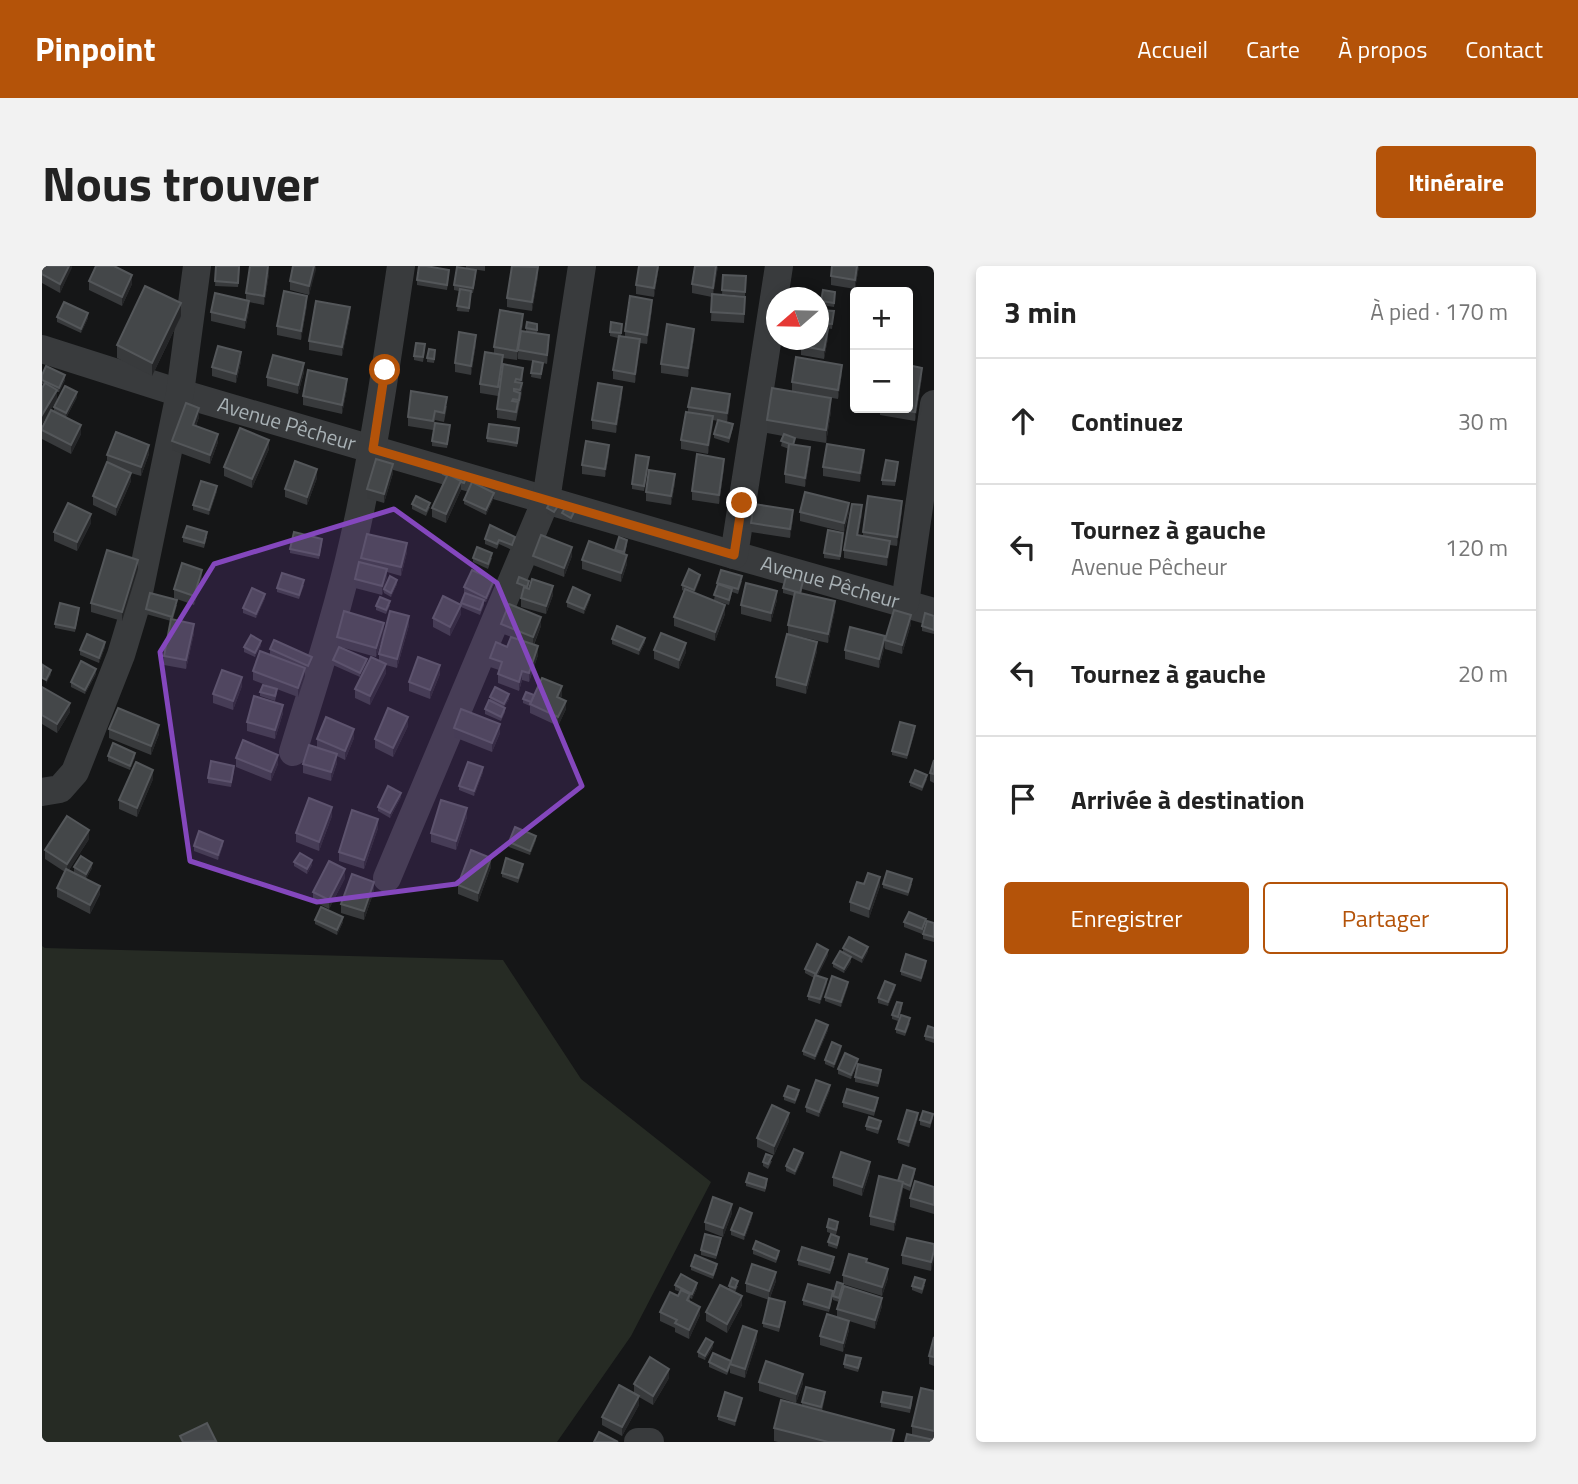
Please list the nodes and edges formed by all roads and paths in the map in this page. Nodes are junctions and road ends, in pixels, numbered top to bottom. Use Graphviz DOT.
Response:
graph roads {
  1 [pos="197,266"];
  2 [pos="401,266"];
  3 [pos="582,266"];
  4 [pos="779,266"];
  5 [pos="42,349"];
  6 [pos="180,393"];
  7 [pos="934,404"];
  8 [pos="373,449"];
  9 [pos="546,500"];
  10 [pos="734,555"];
  11 [pos="905,603"];
  12 [pos="934,612"];
  13 [pos="293,752"];
  14 [pos="42,792"];
  15 [pos="387,878"];
  16 [pos="638,1442"];
  17 [pos="650,1442"];
  1 -- 6 [label="street"];
  2 -- 8 [label="street"];
  3 -- 9 [label="street"];
  4 -- 10 [label="street"];
  5 -- 6 [label="street, Avenue Pêcheur"];
  6 -- 8 [label="street, Avenue Pêcheur"];
  6 -- 14 [label="street"];
  7 -- 11 [label="street"];
  8 -- 9 [label="street, Avenue Pêcheur"];
  8 -- 13 [label="street"];
  9 -- 10 [label="street, Avenue Pêcheur"];
  9 -- 15 [label="street"];
  10 -- 11 [label="street, Avenue Pêcheur"];
  11 -- 12 [label="street, Avenue Pêcheur"];
  16 -- 17 [label="street"];
}
